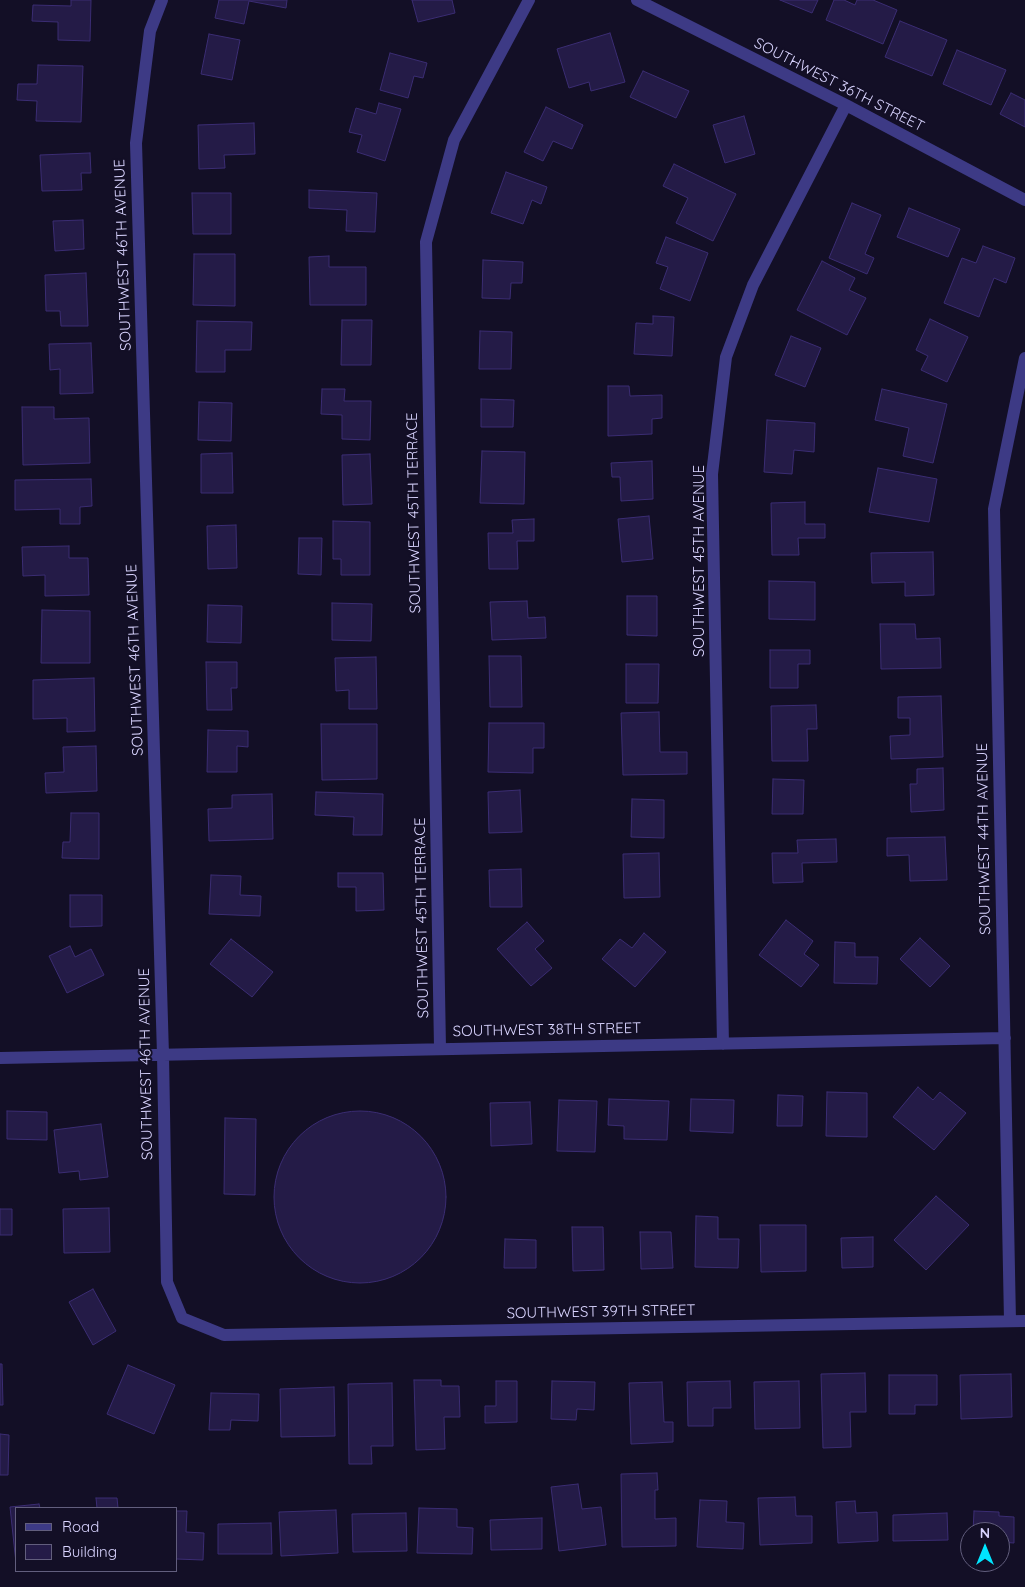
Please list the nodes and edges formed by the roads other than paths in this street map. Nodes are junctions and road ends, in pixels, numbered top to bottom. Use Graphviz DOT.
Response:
graph roads {
  1 [pos="162,0"];
  2 [pos="529,0"];
  3 [pos="637,0"];
  4 [pos="846,105"];
  5 [pos="1025,200"];
  6 [pos="1025,358"];
  7 [pos="1005,1038"];
  8 [pos="723,1044"];
  9 [pos="440,1048"];
  10 [pos="163,1055"];
  11 [pos="0,1058"];
  12 [pos="182,1318"];
  13 [pos="1010,1321"];
  14 [pos="1025,1321"];
  1 -- 10 [label="street, SOUTHWEST 46TH AVENUE"];
  2 -- 9 [label="street, SOUTHWEST 45TH TERRACE"];
  3 -- 4 [label="street, SOUTHWEST 36TH STREET"];
  4 -- 5 [label="street, SOUTHWEST 36TH STREET"];
  4 -- 8 [label="street, SOUTHWEST 45TH AVENUE"];
  6 -- 7 [label="street, SOUTHWEST 44TH AVENUE"];
  7 -- 8 [label="street, SOUTHWEST 38TH STREET"];
  7 -- 13 [label="street, SOUTHWEST 44TH AVENUE"];
  8 -- 9 [label="street, SOUTHWEST 38TH STREET"];
  9 -- 10 [label="street, SOUTHWEST 38TH STREET"];
  10 -- 11 [label="street, SOUTHWEST 38TH STREET"];
  10 -- 12 [label="street, SOUTHWEST 46TH AVENUE"];
  12 -- 13 [label="street, SOUTHWEST 39TH STREET"];
  13 -- 14 [label="street, SOUTHWEST 39TH STREET"];
}
